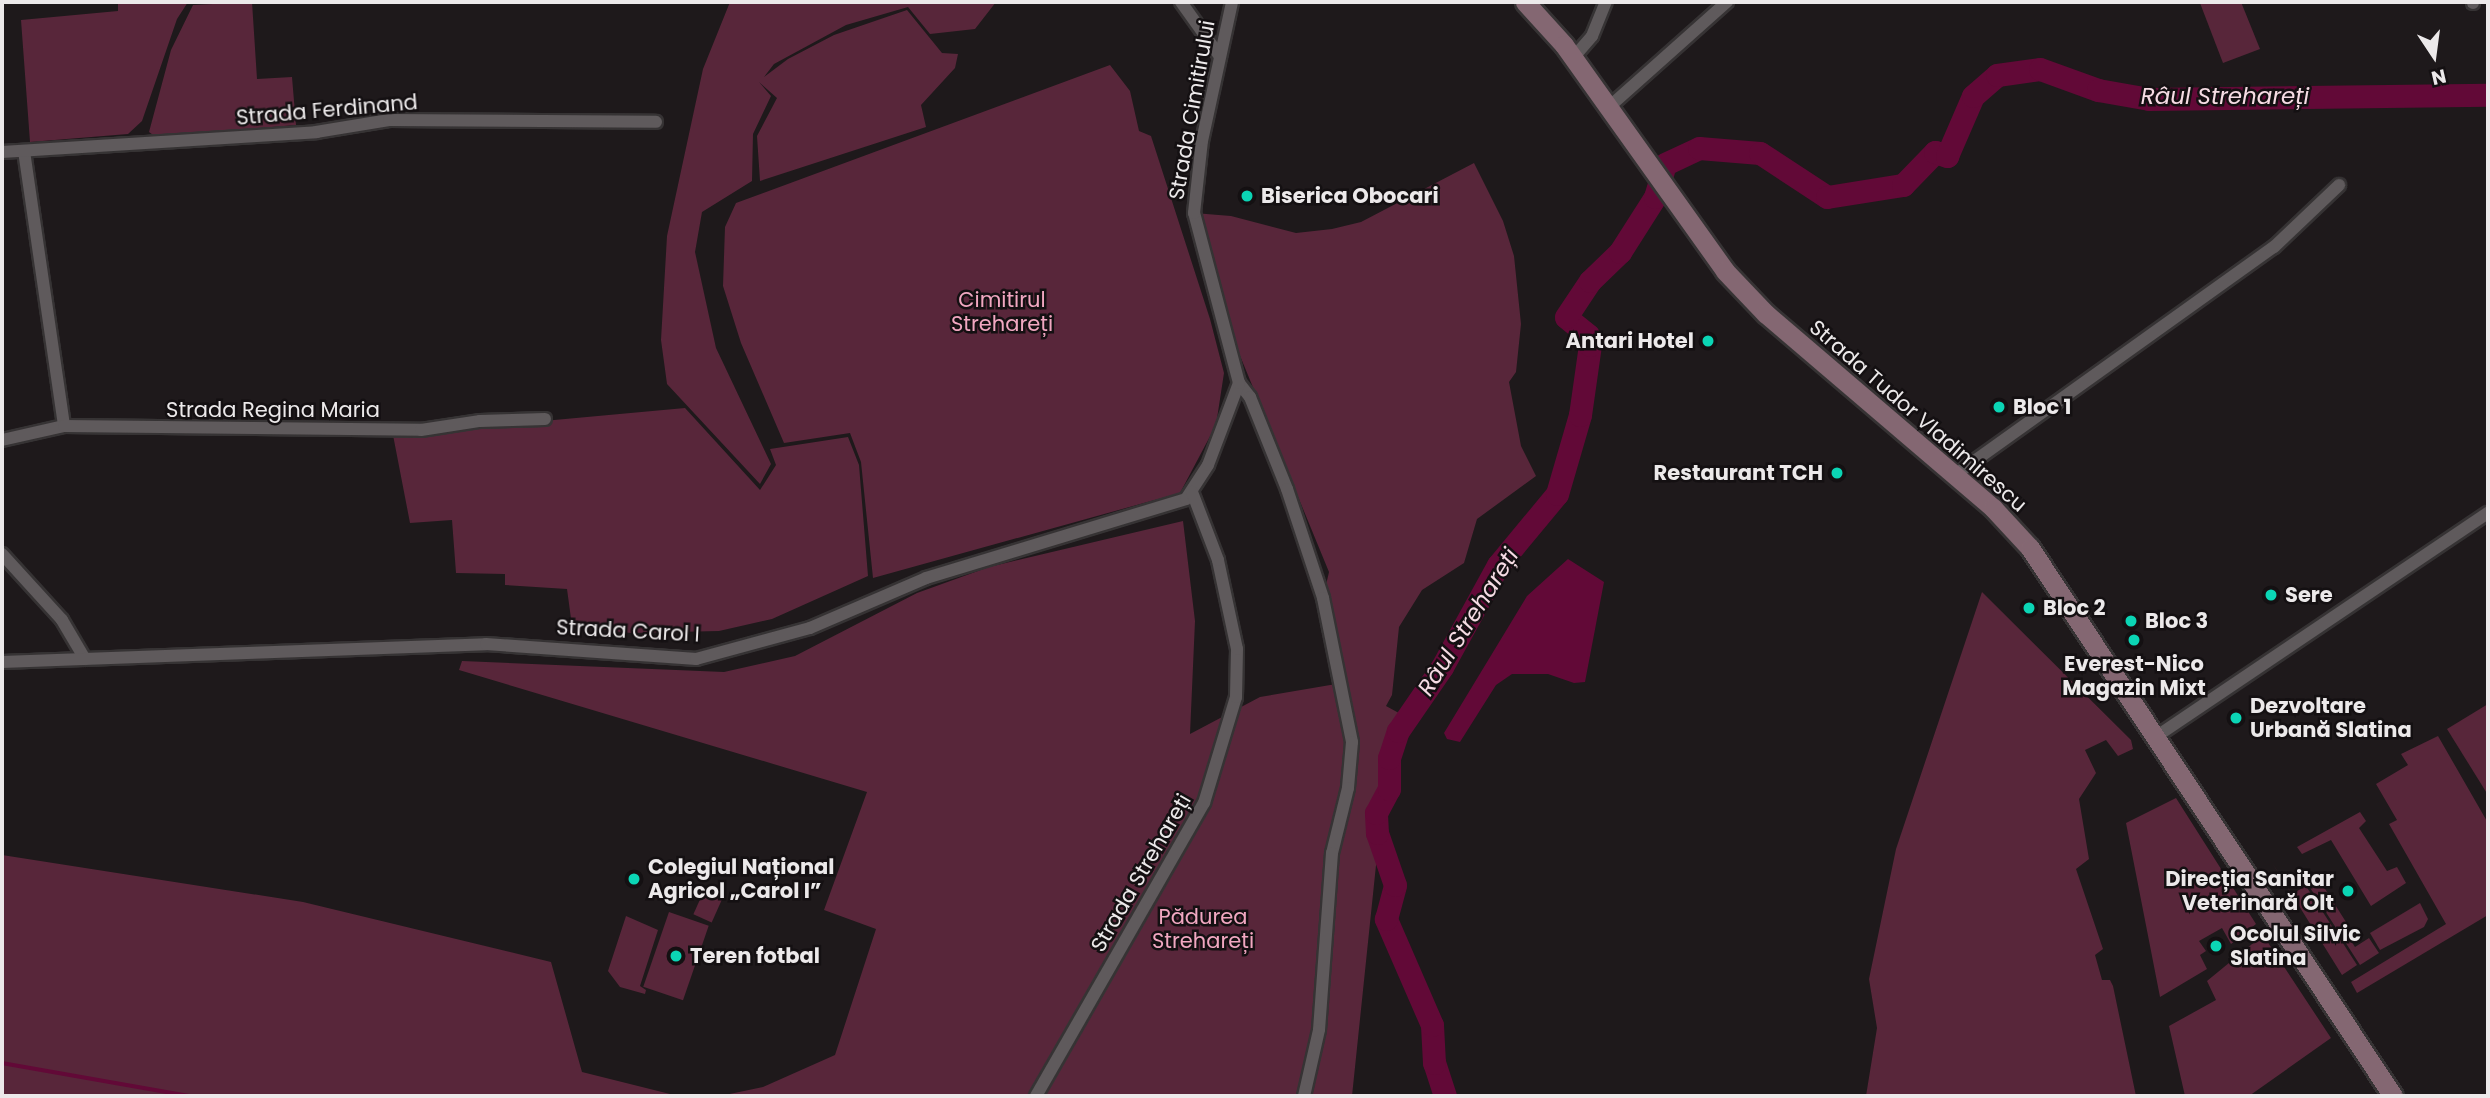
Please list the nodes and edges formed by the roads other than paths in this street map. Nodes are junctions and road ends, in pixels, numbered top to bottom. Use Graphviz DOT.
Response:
graph roads {
  1 [pos="1181,2"];
  2 [pos="1232,2"];
  3 [pos="1525,2"];
  4 [pos="1606,2"];
  5 [pos="1727,2"];
  6 [pos="1219,55"];
  7 [pos="1573,58"];
  8 [pos="1609,107"];
  9 [pos="656,122"];
  10 [pos="24,151"];
  11 [pos="2,152"];
  12 [pos="2339,185"];
  13 [pos="1239,383"];
  14 [pos="545,419"];
  15 [pos="64,426"];
  16 [pos="2,440"];
  17 [pos="1955,475"];
  18 [pos="1192,492"];
  19 [pos="2488,513"];
  20 [pos="2,554"];
  21 [pos="85,659"];
  22 [pos="2,662"];
  23 [pos="2157,736"];
  24 [pos="1036,1096"];
  25 [pos="1304,1096"];
  26 [pos="2393,1096"];
  1 -- 6 [label="street"];
  2 -- 6 [label="street, Strada Cimitirului"];
  3 -- 7 [label="main road, Strada Tudor Vladimirescu"];
  4 -- 7 [label="street"];
  5 -- 8 [label="street"];
  6 -- 13 [label="street, Strada Cimitirului"];
  7 -- 8 [label="main road, Strada Tudor Vladimirescu"];
  8 -- 17 [label="main road, Strada Tudor Vladimirescu"];
  9 -- 10 [label="street, Strada Ferdinand"];
  10 -- 11 [label="street, Strada Ferdinand"];
  10 -- 15 [label="street"];
  12 -- 17 [label="street"];
  13 -- 18 [label="street, Strada Carol I"];
  13 -- 25 [label="street, Strada Cimitirului"];
  14 -- 15 [label="street, Strada Regina Maria"];
  15 -- 16 [label="street, Strada Regina Maria"];
  17 -- 23 [label="main road, Strada Tudor Vladimirescu"];
  18 -- 21 [label="street, Strada Carol I"];
  18 -- 24 [label="street, Strada Strehareți"];
  19 -- 23 [label="street"];
  20 -- 21 [label="street"];
  21 -- 22 [label="street, Strada Carol I"];
  23 -- 26 [label="main road, Strada Tudor Vladimirescu"];
}
